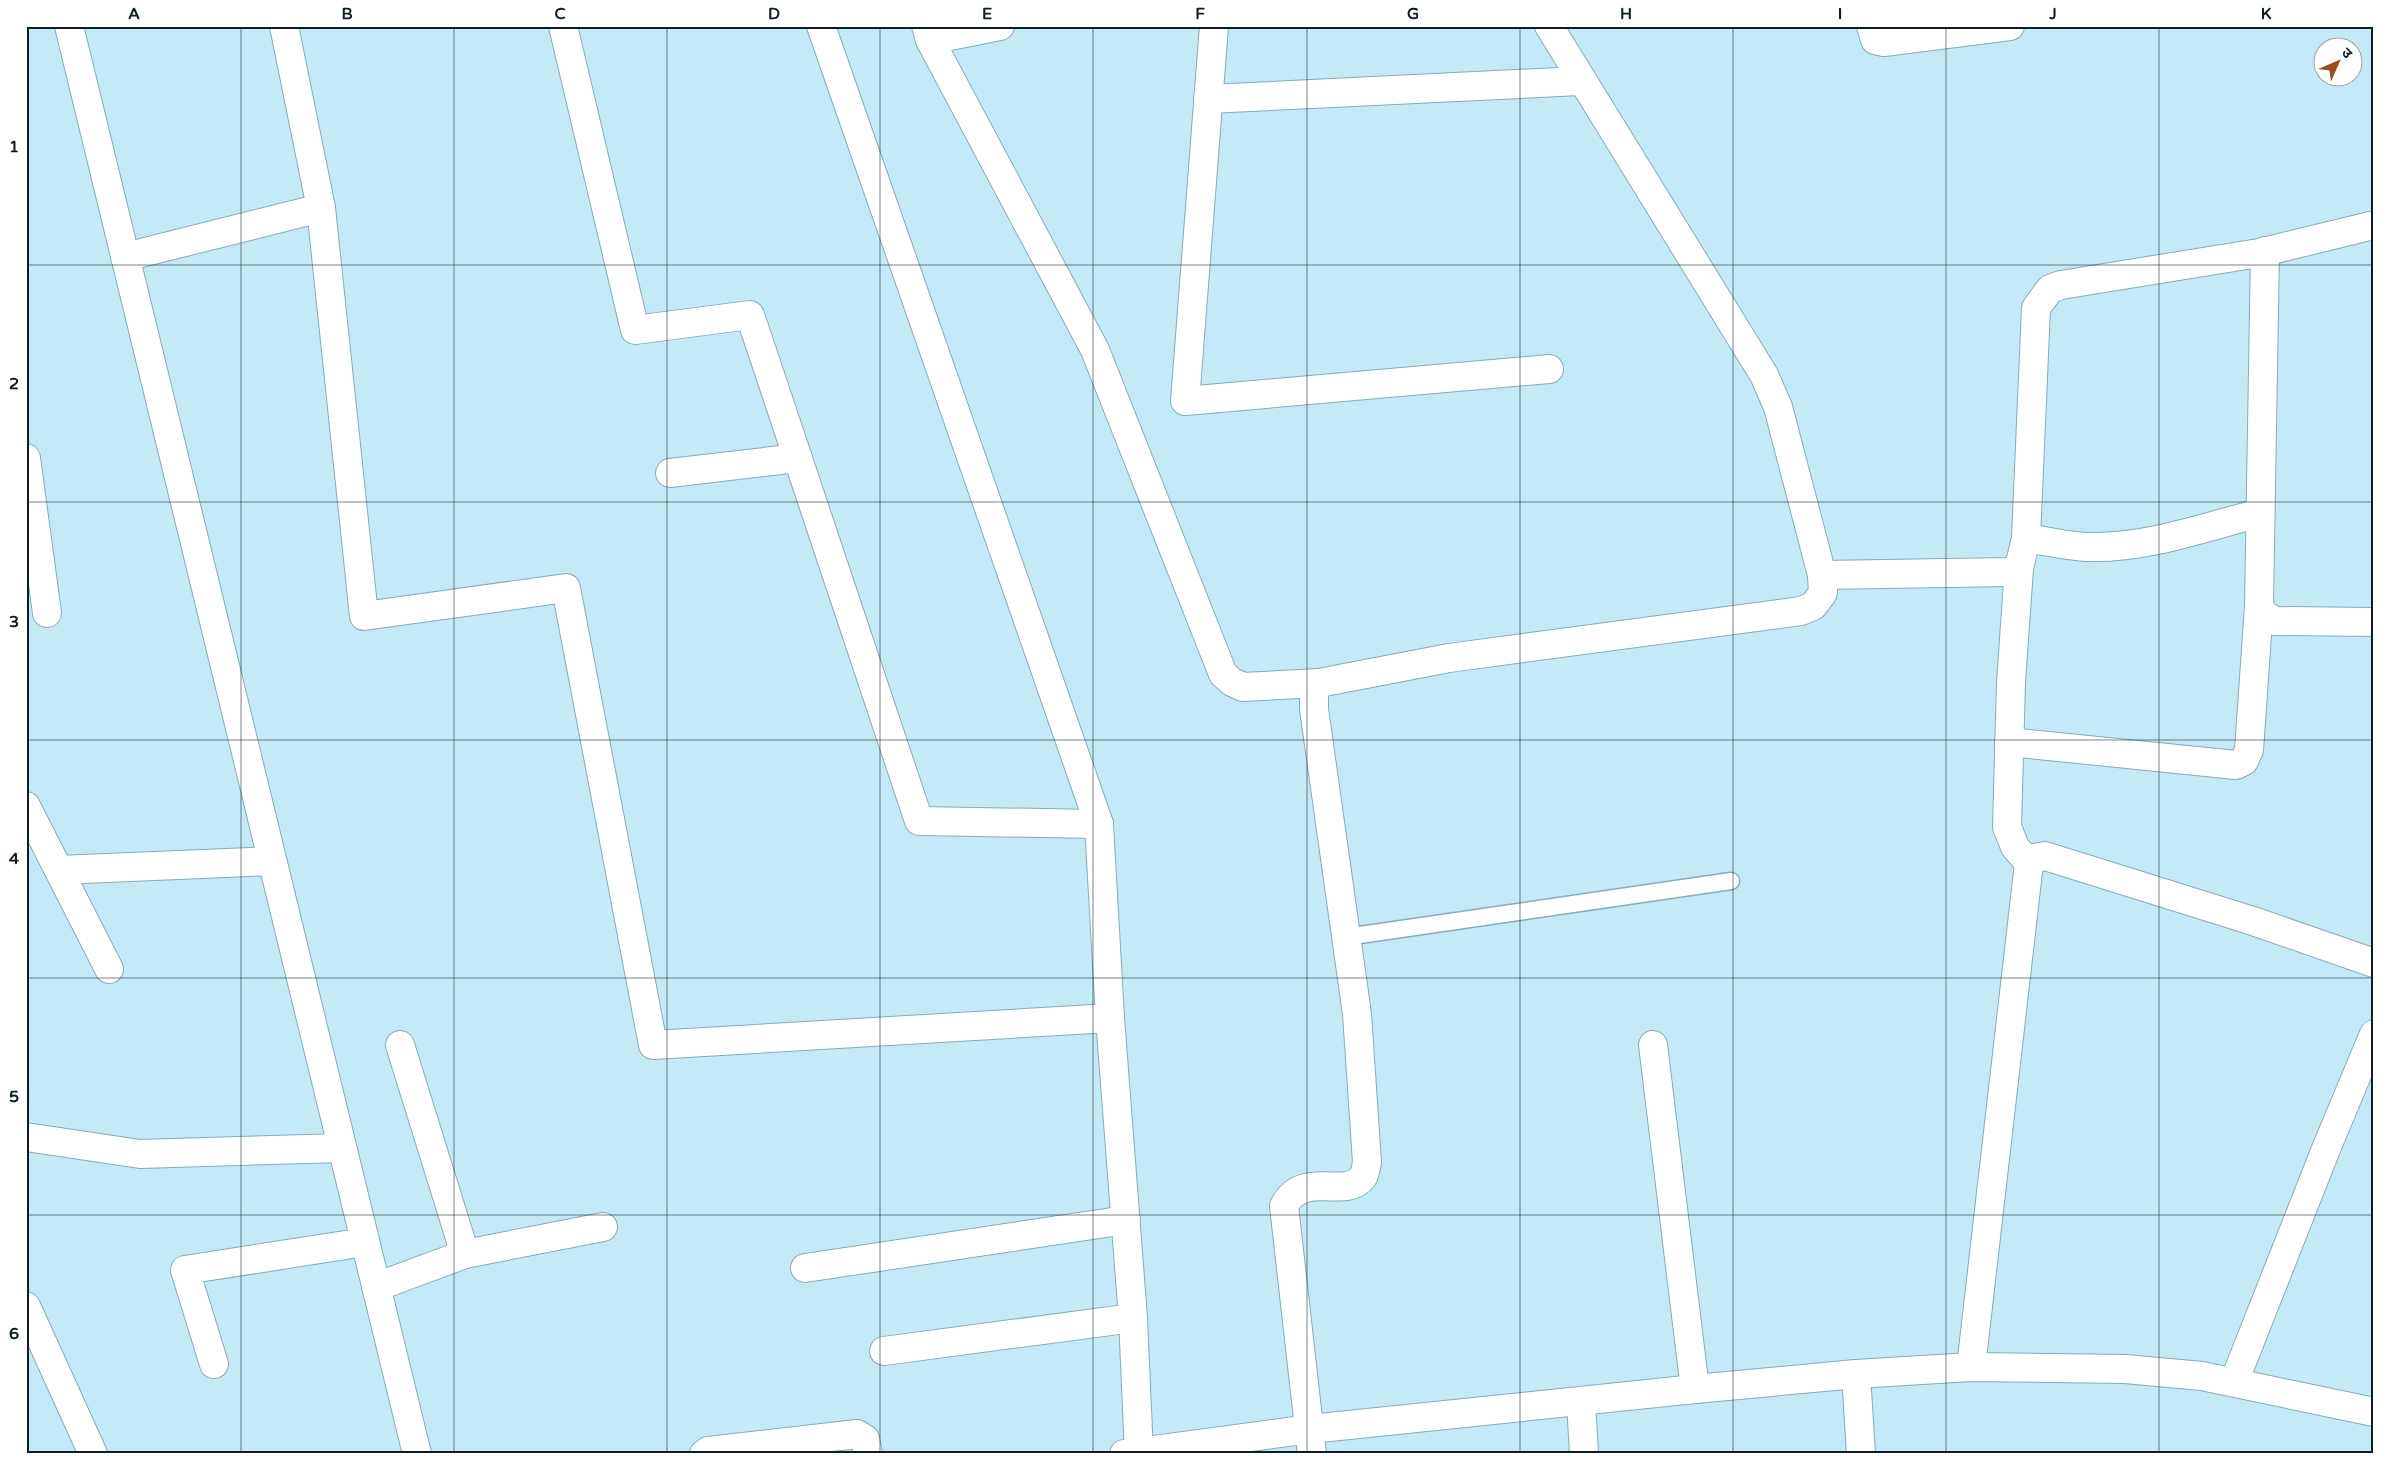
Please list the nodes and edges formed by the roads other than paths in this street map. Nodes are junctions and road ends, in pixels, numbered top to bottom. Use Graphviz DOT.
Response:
graph roads {
  1 [pos="69,26"];
  2 [pos="284,26"];
  3 [pos="563,26"];
  4 [pos="822,26"];
  5 [pos="1000,26"];
  6 [pos="1214,26"];
  7 [pos="1549,26"];
  8 [pos="1871,26"];
  9 [pos="2010,26"];
  10 [pos="928,33"];
  11 [pos="1580,81"];
  12 [pos="1208,99"];
  13 [pos="321,208"];
  14 [pos="2374,225"];
  15 [pos="2265,251"];
  16 [pos="125,257"];
  17 [pos="1549,368"];
  18 [pos="26,458"];
  19 [pos="798,458"];
  20 [pos="670,473"];
  21 [pos="2260,513"];
  22 [pos="2026,538"];
  23 [pos="2019,568"];
  24 [pos="1822,575"];
  25 [pos="2259,606"];
  26 [pos="47,613"];
  27 [pos="2374,622"];
  28 [pos="1319,683"];
  29 [pos="2009,742"];
  30 [pos="26,806"];
  31 [pos="1099,824"];
  32 [pos="272,861"];
  33 [pos="2029,863"];
  34 [pos="59,870"];
  35 [pos="1731,881"];
  36 [pos="1346,937"];
  37 [pos="2374,963"];
  38 [pos="109,969"];
  39 [pos="1110,1018"];
  40 [pos="2374,1034"];
  41 [pos="400,1045"];
  42 [pos="1653,1045"];
  43 [pos="26,1137"];
  44 [pos="342,1148"];
  45 [pos="1126,1220"];
  46 [pos="603,1226"];
  47 [pos="365,1242"];
  48 [pos="465,1254"];
  49 [pos="806,1268"];
  50 [pos="376,1287"];
  51 [pos="26,1306"];
  52 [pos="1133,1318"];
  53 [pos="884,1351"];
  54 [pos="214,1364"];
  55 [pos="1971,1367"];
  56 [pos="1856,1374"];
  57 [pos="2234,1382"];
  58 [pos="1695,1389"];
  59 [pos="1581,1402"];
  60 [pos="2374,1412"];
  61 [pos="1311,1442"];
  62 [pos="1134,1453"];
  63 [pos="93,1454"];
  64 [pos="417,1454"];
  65 [pos="704,1454"];
  66 [pos="868,1454"];
  67 [pos="1584,1454"];
  68 [pos="1861,1454"];
  1 -- 16 [label="street"];
  2 -- 13 [label="street"];
  3 -- 19 [label="street"];
  4 -- 31 [label="street"];
  5 -- 10 [label="street"];
  6 -- 12 [label="street"];
  7 -- 11 [label="street"];
  8 -- 9 [label="street"];
  10 -- 28 [label="street"];
  11 -- 12 [label="street"];
  11 -- 24 [label="street"];
  12 -- 17 [label="street"];
  13 -- 16 [label="street"];
  13 -- 39 [label="street"];
  14 -- 15 [label="street"];
  15 -- 21 [label="street"];
  15 -- 22 [label="street"];
  16 -- 32 [label="street"];
  18 -- 26 [label="street"];
  19 -- 20 [label="street"];
  19 -- 31 [label="street"];
  21 -- 22 [label="street"];
  21 -- 25 [label="street"];
  22 -- 23 [label="street"];
  23 -- 24 [label="street"];
  23 -- 29 [label="street"];
  24 -- 28 [label="street"];
  25 -- 27 [label="street"];
  25 -- 29 [label="street"];
  28 -- 36 [label="street"];
  29 -- 33 [label="street"];
  30 -- 34 [label="street"];
  31 -- 39 [label="street"];
  32 -- 34 [label="street"];
  32 -- 44 [label="street"];
  33 -- 37 [label="street"];
  33 -- 55 [label="street"];
  34 -- 38 [label="street"];
  35 -- 36 [label="lane"];
  36 -- 61 [label="street"];
  39 -- 45 [label="street"];
  40 -- 57 [label="street"];
  41 -- 48 [label="street"];
  42 -- 58 [label="street"];
  43 -- 44 [label="street"];
  44 -- 47 [label="street"];
  45 -- 49 [label="street"];
  45 -- 52 [label="street"];
  46 -- 48 [label="street"];
  47 -- 50 [label="street"];
  47 -- 54 [label="street"];
  48 -- 50 [label="street"];
  50 -- 64 [label="street"];
  51 -- 63 [label="street"];
  52 -- 53 [label="street"];
  52 -- 62 [label="street"];
  55 -- 56 [label="street"];
  55 -- 57 [label="street"];
  56 -- 58 [label="street"];
  56 -- 68 [label="street"];
  57 -- 60 [label="street"];
  58 -- 59 [label="street"];
  59 -- 61 [label="street"];
  59 -- 67 [label="street"];
  61 -- 62 [label="street"];
  65 -- 66 [label="street"];
}
